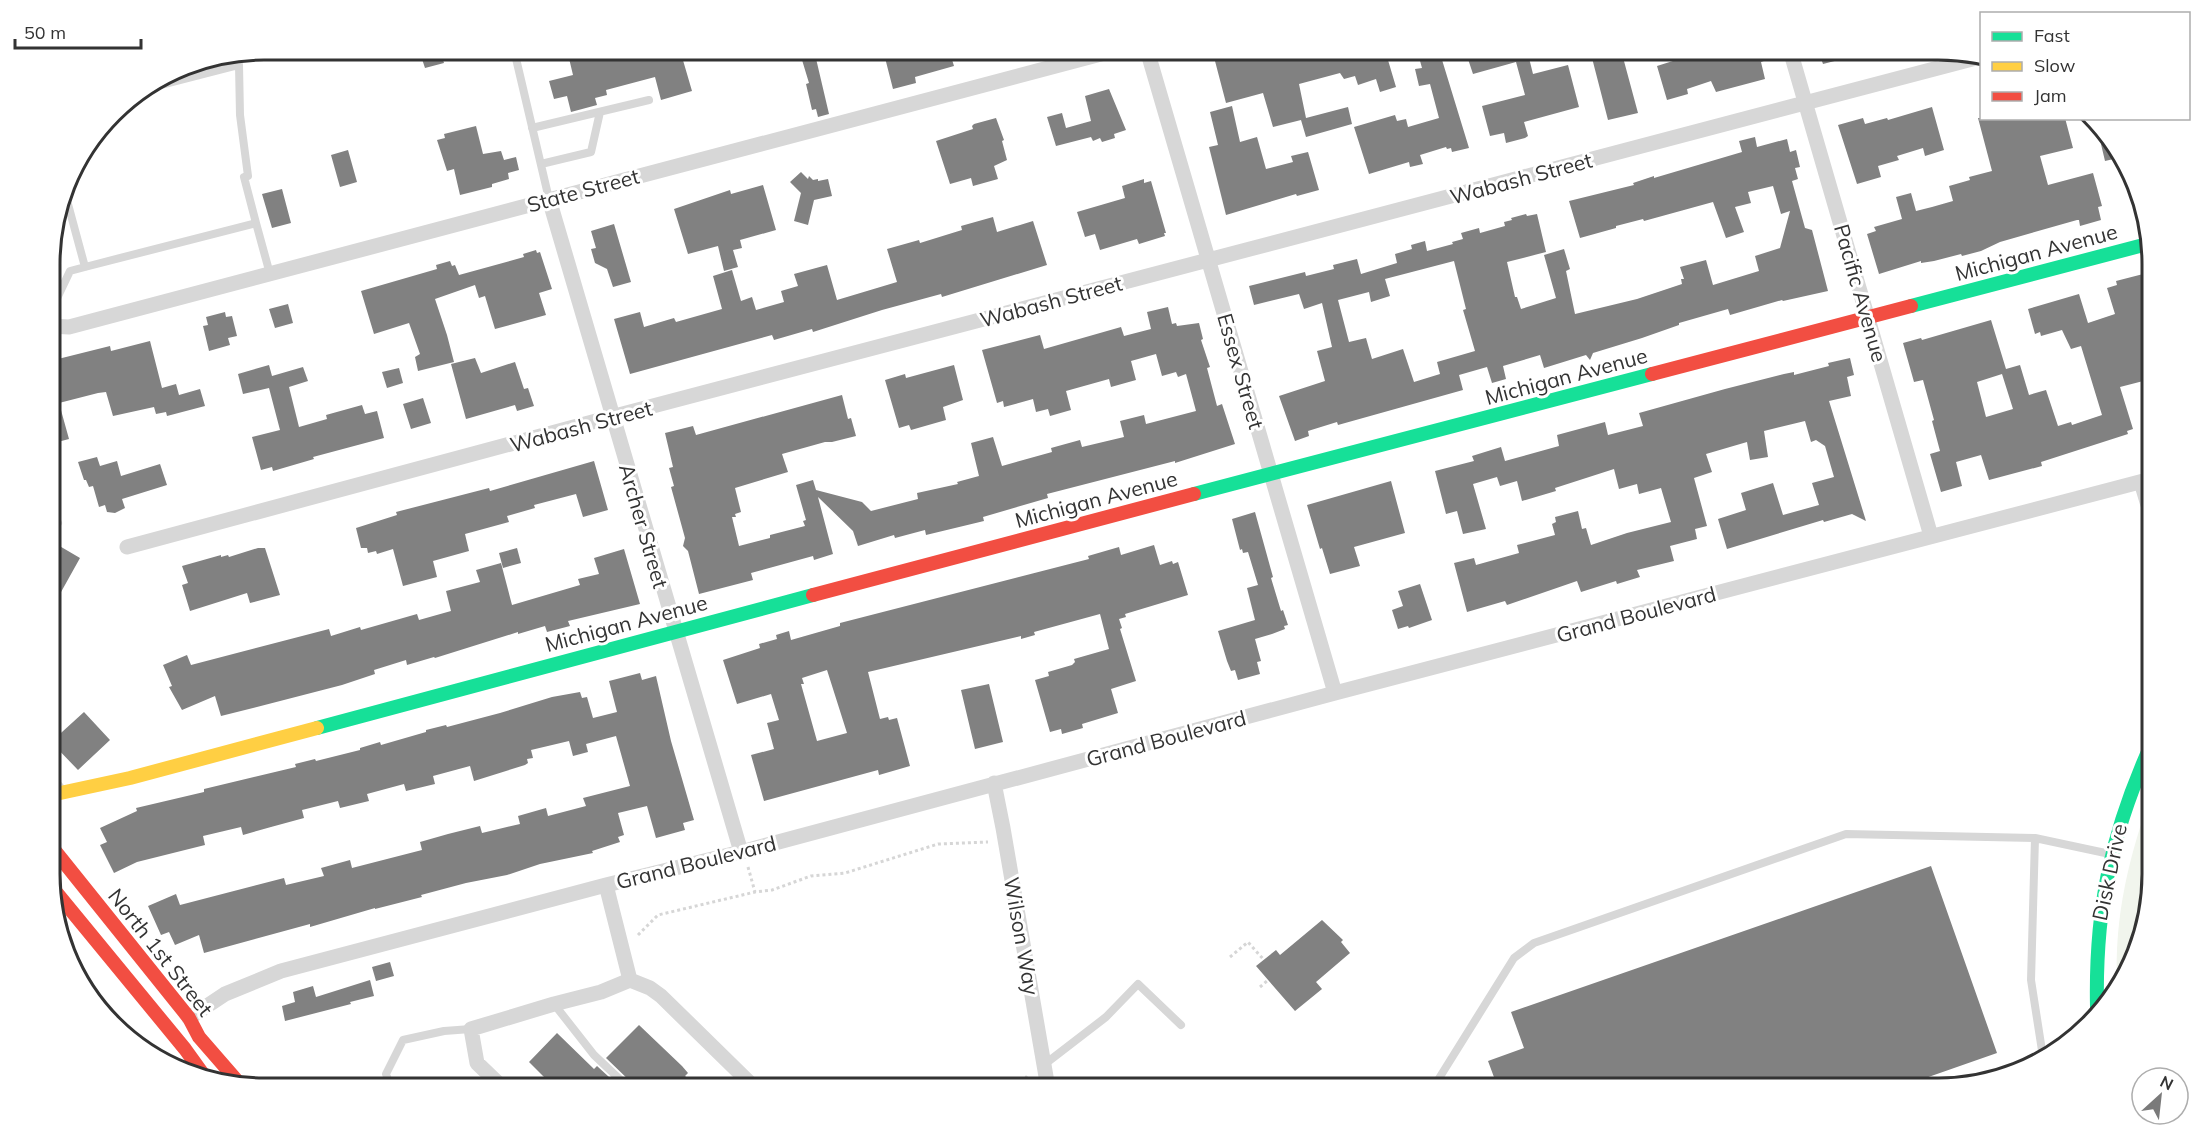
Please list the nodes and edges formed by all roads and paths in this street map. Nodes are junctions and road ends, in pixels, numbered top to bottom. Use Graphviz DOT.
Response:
graph roads {
  1 [pos="516,60"];
  2 [pos="1078,60"];
  3 [pos="1150,60"];
  4 [pos="1793,60"];
  5 [pos="1962,62"];
  6 [pos="171,83"];
  7 [pos="649,100"];
  8 [pos="1805,103"];
  9 [pos="600,112"];
  10 [pos="532,128"];
  11 [pos="541,164"];
  12 [pos="549,200"];
  13 [pos="69,206"];
  14 [pos="256,222"];
  15 [pos="2141,246"];
  16 [pos="1209,260"];
  17 [pos="85,267"];
  18 [pos="270,274"];
  19 [pos="60,292"];
  20 [pos="1868,318"];
  21 [pos="60,327"];
  22 [pos="613,417"];
  23 [pos="1272,475"];
  24 [pos="2142,481"];
  25 [pos="1931,536"];
  26 [pos="127,547"];
  27 [pos="675,631"];
  28 [pos="1335,693"];
  29 [pos="2142,765"];
  30 [pos="994,783"];
  31 [pos="60,792"];
  32 [pos="2035,838"];
  33 [pos="988,842"];
  34 [pos="2110,854"];
  35 [pos="60,857"];
  36 [pos="744,858"];
  37 [pos="606,885"];
  38 [pos="755,892"];
  39 [pos="62,899"];
  40 [pos="70,909"];
  41 [pos="638,935"];
  42 [pos="1230,957"];
  43 [pos="1264,960"];
  44 [pos="630,980"];
  45 [pos="1268,980"];
  46 [pos="1260,987"];
  47 [pos="2097,1002"];
  48 [pos="554,1004"];
  49 [pos="189,1018"];
  50 [pos="1181,1025"];
  51 [pos="471,1029"];
  52 [pos="2042,1050"];
  53 [pos="1043,1065"];
  54 [pos="198,1067"];
  55 [pos="232,1075"];
  56 [pos="1028,1075"];
  57 [pos="387,1078"];
  58 [pos="493,1078"];
  59 [pos="618,1078"];
  60 [pos="745,1078"];
  61 [pos="1026,1078"];
  62 [pos="1046,1078"];
  63 [pos="1439,1078"];
  1 -- 10 [label="lane"];
  2 -- 12 [label="street, State Street"];
  3 -- 16 [label="street, Essex Street"];
  4 -- 8 [label="street, Pacific Avenue"];
  5 -- 8 [label="street, Wabash Street"];
  6 -- 14 [label="lane"];
  7 -- 9 [label="lane"];
  8 -- 16 [label="street, Wabash Street"];
  8 -- 20 [label="street, Pacific Avenue"];
  9 -- 10 [label="lane"];
  9 -- 11 [label="lane"];
  10 -- 11 [label="lane"];
  11 -- 12 [label="lane"];
  12 -- 18 [label="street, State Street"];
  12 -- 22 [label="street, Archer Street"];
  13 -- 17 [label="lane"];
  14 -- 17 [label="lane"];
  14 -- 18 [label="lane"];
  15 -- 20 [label="street, Michigan Avenue"];
  16 -- 22 [label="street, Wabash Street"];
  16 -- 23 [label="street, Essex Street"];
  17 -- 19 [label="lane"];
  18 -- 21 [label="street, State Street"];
  20 -- 23 [label="street, Michigan Avenue"];
  20 -- 25 [label="street, Pacific Avenue"];
  22 -- 26 [label="street, Wabash Street"];
  22 -- 27 [label="street, Archer Street"];
  23 -- 27 [label="street, Michigan Avenue"];
  23 -- 28 [label="street, Essex Street"];
  24 -- 25 [label="street, Grand Boulevard"];
  25 -- 28 [label="street, Grand Boulevard"];
  27 -- 31 [label="street, Michigan Avenue"];
  27 -- 36 [label="street, Archer Street"];
  28 -- 30 [label="street, Grand Boulevard"];
  29 -- 34 [label="street, Disk Drive"];
  30 -- 36 [label="street, Grand Boulevard"];
  30 -- 53 [label="street, Wilson Way"];
  32 -- 34 [label="lane"];
  32 -- 52 [label="lane"];
  32 -- 63 [label="lane"];
  33 -- 38 [label="path"];
  34 -- 47 [label="street, Disk Drive"];
  35 -- 49 [label="street, North 1st Street"];
  36 -- 37 [label="street, Grand Boulevard"];
  36 -- 38 [label="path"];
  37 -- 44 [label="street"];
  37 -- 49 [label="street, Grand Boulevard"];
  38 -- 41 [label="path"];
  39 -- 40 [label="street, North 1st Street"];
  40 -- 49 [label="street"];
  40 -- 54 [label="street, North 1st Street"];
  42 -- 43 [label="path"];
  44 -- 48 [label="street"];
  44 -- 60 [label="street"];
  45 -- 46 [label="path"];
  48 -- 51 [label="street"];
  48 -- 59 [label="lane"];
  49 -- 55 [label="street, North 1st Street"];
  50 -- 53 [label="lane"];
  51 -- 57 [label="lane"];
  51 -- 58 [label="street"];
  53 -- 62 [label="street, Wilson Way"];
  56 -- 61 [label="path"];
}
